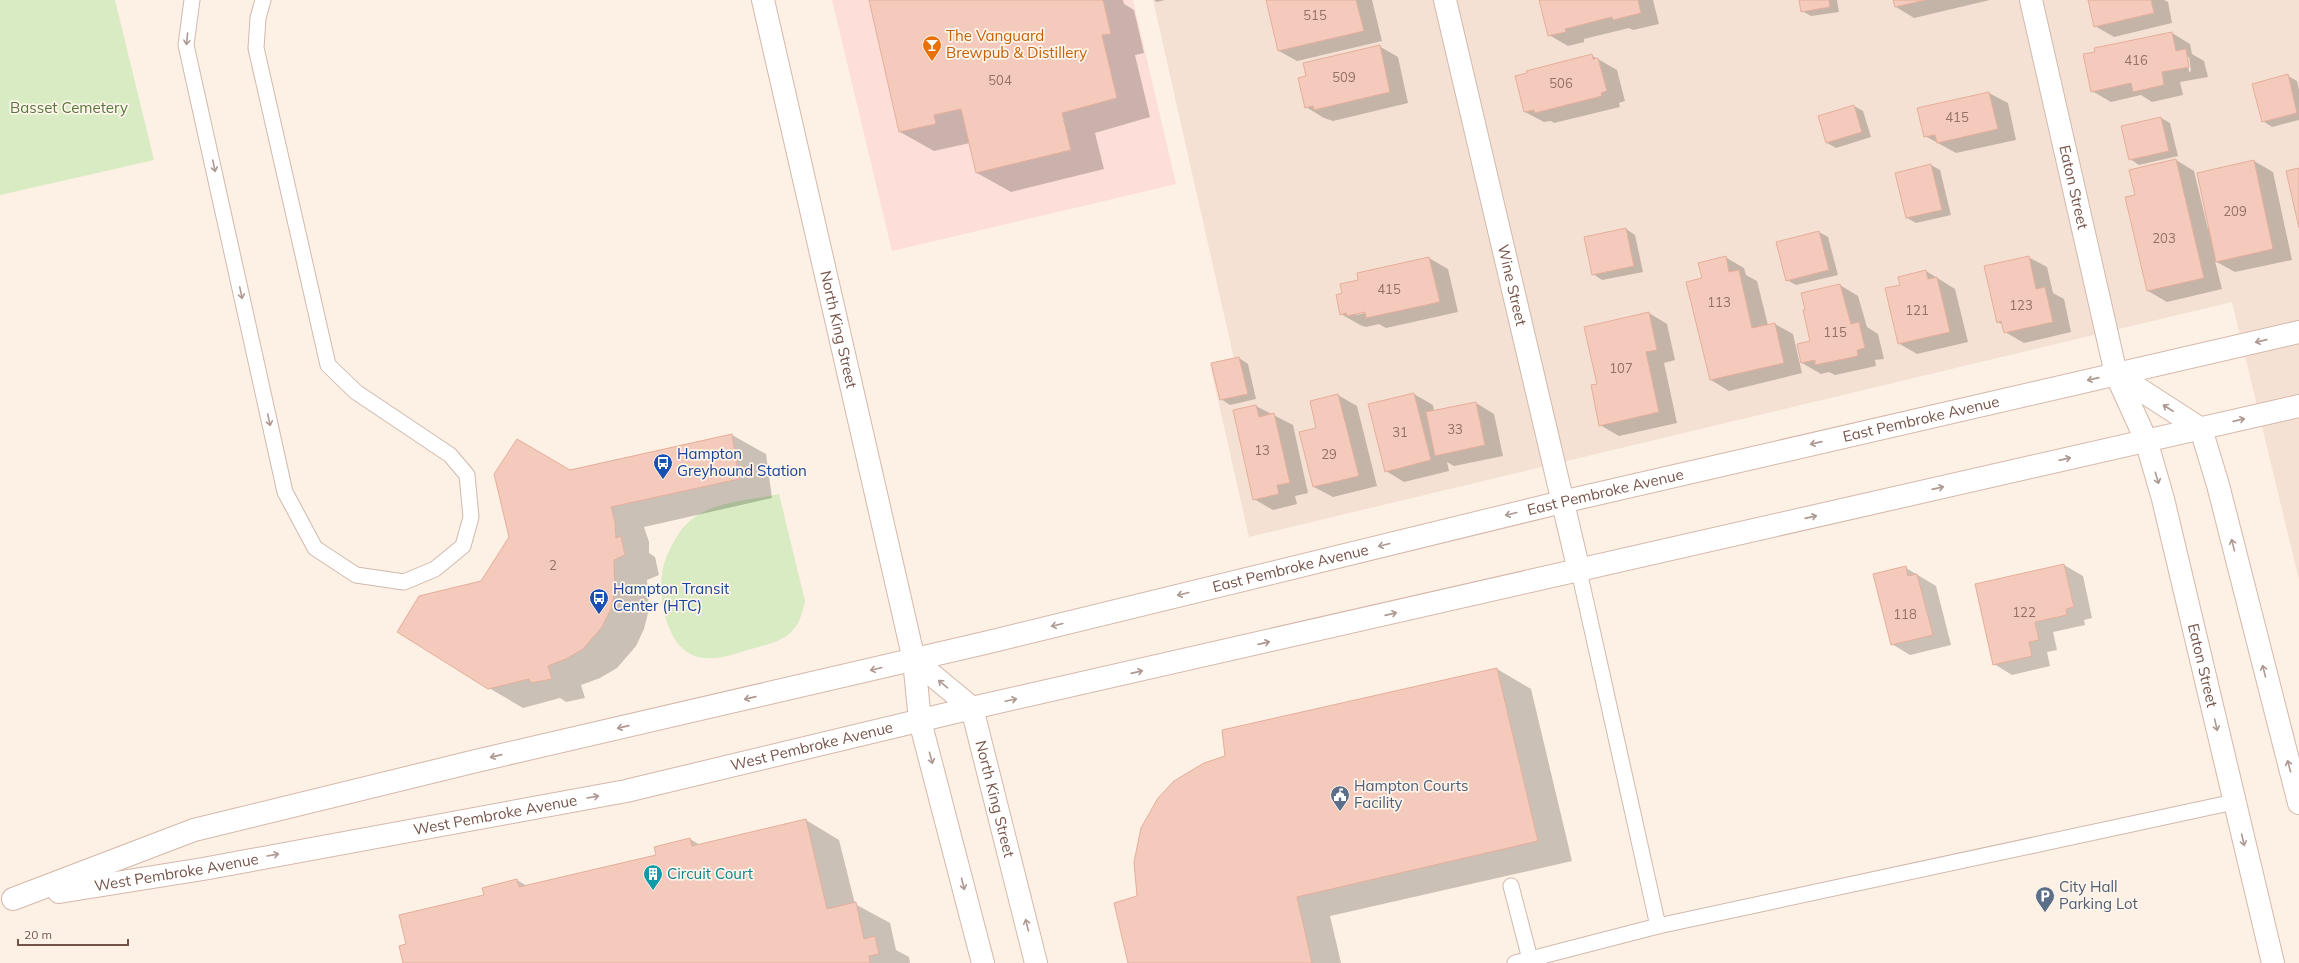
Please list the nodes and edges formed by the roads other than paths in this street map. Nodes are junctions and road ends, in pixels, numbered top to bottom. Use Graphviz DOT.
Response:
graph roads {
  1 [pos="192,0"];
  2 [pos="263,0"];
  3 [pos="763,0"];
  4 [pos="1445,0"];
  5 [pos="2031,0"];
  6 [pos="2299,332"];
  7 [pos="2116,374"];
  8 [pos="2299,406"];
  9 [pos="2201,429"];
  10 [pos="2146,440"];
  11 [pos="1562,502"];
  12 [pos="1579,571"];
  13 [pos="914,660"];
  14 [pos="972,708"];
  15 [pos="920,721"];
  16 [pos="2234,802"];
  17 [pos="2299,803"];
  18 [pos="1511,886"];
  19 [pos="7,901"];
  20 [pos="1658,926"];
  21 [pos="1530,959"];
  22 [pos="982,963"];
  23 [pos="1036,963"];
  24 [pos="1515,963"];
  25 [pos="2272,963"];
  1 -- 2 [label="lane, one-way"];
  3 -- 13 [label="main road, North King Street"];
  4 -- 11 [label="main road, Wine Street"];
  5 -- 7 [label="main road, Eaton Street"];
  6 -- 7 [label="main road, East Pembroke Avenue, one-way"];
  9 -- 7 [label="main road, one-way"];
  7 -- 10 [label="main road, Eaton Street"];
  7 -- 11 [label="main road, East Pembroke Avenue, one-way"];
  9 -- 8 [label="main road, one-way"];
  9 -- 10 [label="main road"];
  17 -- 9 [label="main road, one-way"];
  12 -- 10 [label="main road, one-way"];
  10 -- 16 [label="main road, Eaton Street, one-way"];
  11 -- 12 [label="main road, Wine Street"];
  11 -- 13 [label="main road, East Pembroke Avenue, one-way"];
  14 -- 12 [label="main road, one-way"];
  12 -- 20 [label="lane"];
  14 -- 13 [label="main road, one-way"];
  13 -- 15 [label="main road, North King Street"];
  13 -- 19 [label="main road, West Pembroke Avenue, one-way"];
  14 -- 15 [label="main road, West Pembroke Avenue"];
  23 -- 14 [label="main road, North King Street, one-way"];
  19 -- 15 [label="main road, West Pembroke Avenue, one-way"];
  15 -- 22 [label="main road, North King Street, one-way"];
  16 -- 20 [label="lane"];
  16 -- 25 [label="main road, Eaton Street, one-way"];
  18 -- 21 [label="lane"];
  20 -- 21 [label="lane"];
  21 -- 24 [label="lane"];
}
